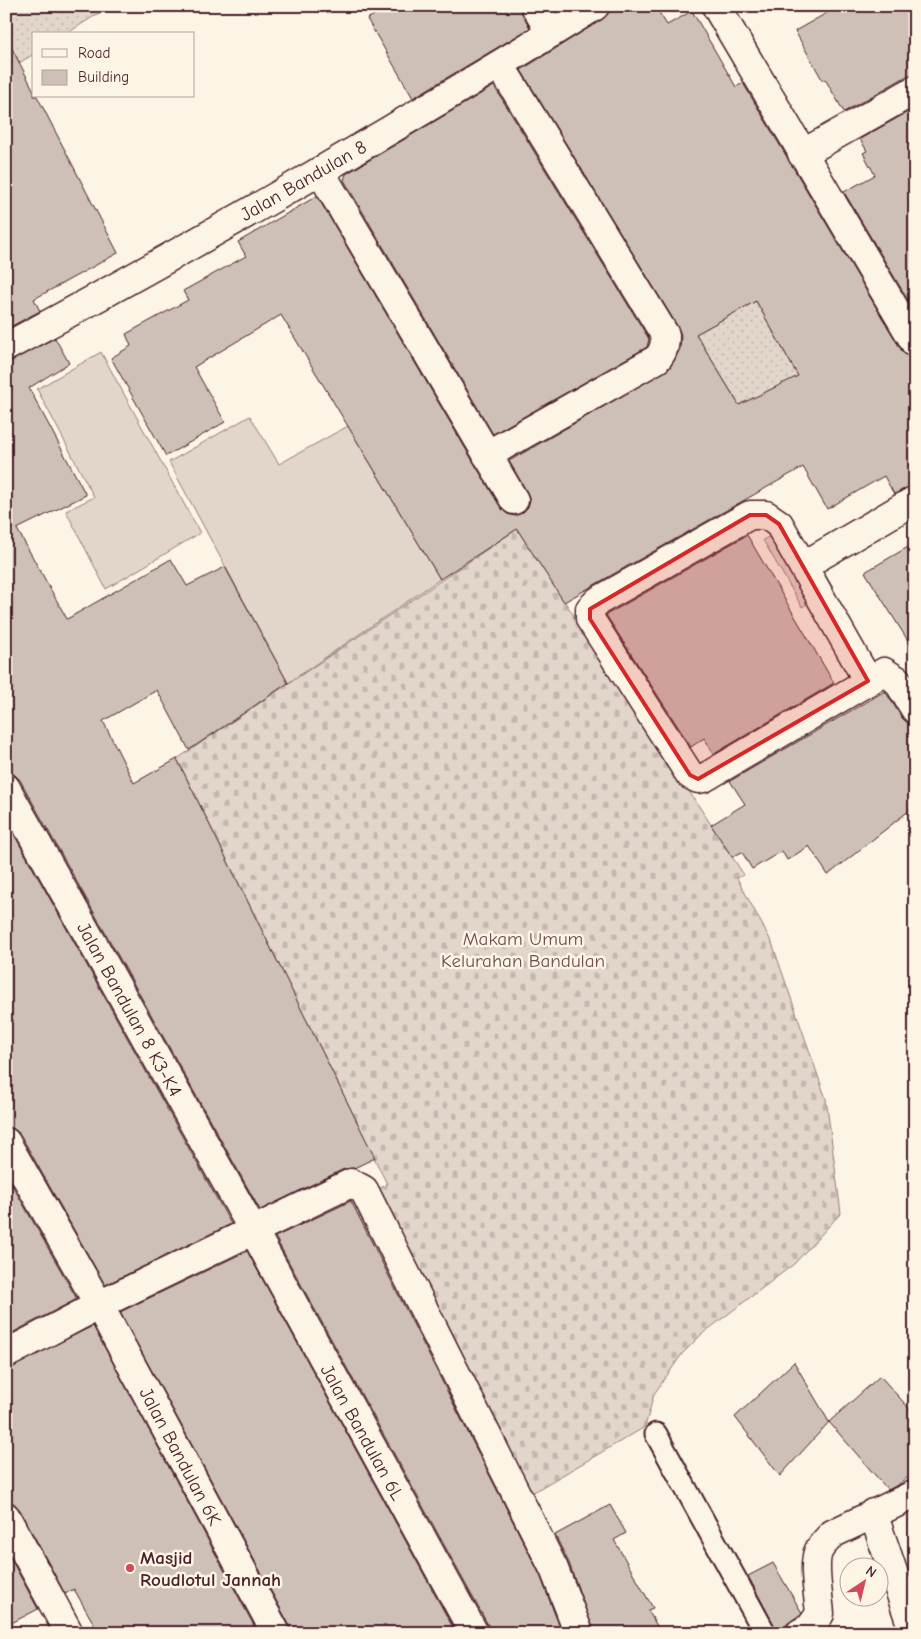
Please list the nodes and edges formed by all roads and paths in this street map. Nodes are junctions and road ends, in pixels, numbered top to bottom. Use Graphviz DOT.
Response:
graph roads {
  1 [pos="535,6"];
  2 [pos="595,6"];
  3 [pos="716,6"];
  4 [pos="552,33"];
  5 [pos="500,66"];
  6 [pos="915,90"];
  7 [pos="802,154"];
  8 [pos="320,171"];
  9 [pos="915,344"];
  10 [pos="6,348"];
  11 [pos="488,455"];
  12 [pos="514,500"];
  13 [pos="915,500"];
  14 [pos="803,566"];
  15 [pos="868,681"];
  16 [pos="915,709"];
  17 [pos="6,788"];
  18 [pos="6,1142"];
  19 [pos="254,1230"];
  20 [pos="99,1305"];
  21 [pos="6,1354"];
  22 [pos="656,1434"];
  23 [pos="915,1494"];
  24 [pos="873,1514"];
  25 [pos="6,1517"];
  26 [pos="69,1633"];
  27 [pos="276,1633"];
  28 [pos="474,1633"];
  29 [pos="579,1633"];
  30 [pos="766,1633"];
  31 [pos="800,1633"];
  32 [pos="914,1633"];
  1 -- 4 [label="street"];
  2 -- 4 [label="street, Jalan Bandulan 8"];
  3 -- 7 [label="street"];
  4 -- 5 [label="street, Jalan Bandulan 8"];
  5 -- 8 [label="street, Jalan Bandulan 8"];
  5 -- 11 [label="street"];
  6 -- 7 [label="street"];
  7 -- 9 [label="street"];
  8 -- 10 [label="street, Jalan Bandulan 8"];
  8 -- 11 [label="street"];
  11 -- 12 [label="street"];
  13 -- 14 [label="street"];
  14 -- 15 [label="street"];
  14 -- 15 [label="street"];
  15 -- 16 [label="street"];
  17 -- 19 [label="street, Jalan Bandulan 8 K3-K4"];
  18 -- 20 [label="street, Jalan Bandulan 6K"];
  19 -- 20 [label="street"];
  19 -- 28 [label="street, Jalan Bandulan 6L"];
  19 -- 29 [label="street"];
  20 -- 21 [label="street"];
  20 -- 27 [label="street, Jalan Bandulan 6K"];
  22 -- 30 [label="lane"];
  23 -- 24 [label="street"];
  24 -- 31 [label="street"];
  24 -- 32 [label="street"];
  25 -- 26 [label="street"];
}
